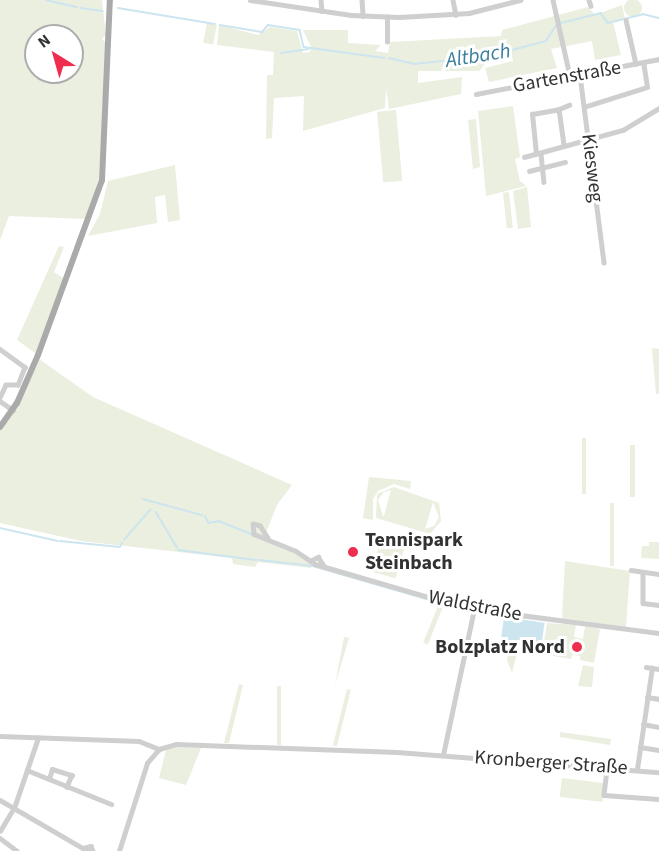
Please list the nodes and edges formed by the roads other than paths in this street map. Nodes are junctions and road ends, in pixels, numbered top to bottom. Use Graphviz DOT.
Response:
graph roads {
  1 [pos="110,0"];
  2 [pos="250,0"];
  3 [pos="321,0"];
  4 [pos="362,0"];
  5 [pos="453,0"];
  6 [pos="520,0"];
  7 [pos="553,0"];
  8 [pos="589,0"];
  9 [pos="591,6"];
  10 [pos="322,10"];
  11 [pos="456,15"];
  12 [pos="363,16"];
  13 [pos="387,17"];
  14 [pos="626,20"];
  15 [pos="387,42"];
  16 [pos="659,59"];
  17 [pos="643,63"];
  18 [pos="636,64"];
  19 [pos="580,75"];
  20 [pos="570,76"];
  21 [pos="476,94"];
  22 [pos="569,105"];
  23 [pos="584,107"];
  24 [pos="659,108"];
  25 [pos="559,109"];
  26 [pos="589,140"];
  27 [pos="564,146"];
  28 [pos="538,154"];
  29 [pos="524,158"];
  30 [pos="565,162"];
  31 [pos="542,168"];
  32 [pos="529,171"];
  33 [pos="544,182"];
  34 [pos="604,262"];
  35 [pos="0,350"];
  36 [pos="0,381"];
  37 [pos="6,386"];
  38 [pos="0,400"];
  39 [pos="13,410"];
  40 [pos="0,427"];
  41 [pos="268,539"];
  42 [pos="631,570"];
  43 [pos="643,572"];
  44 [pos="659,574"];
  45 [pos="659,605"];
  46 [pos="474,609"];
  47 [pos="659,633"];
  48 [pos="659,669"];
  49 [pos="647,697"];
  50 [pos="659,699"];
  51 [pos="643,724"];
  52 [pos="659,727"];
  53 [pos="0,736"];
  54 [pos="38,738"];
  55 [pos="640,747"];
  56 [pos="659,750"];
  57 [pos="157,751"];
  58 [pos="443,756"];
  59 [pos="27,770"];
  60 [pos="607,770"];
  61 [pos="637,770"];
  62 [pos="659,772"];
  63 [pos="49,779"];
  64 [pos="67,787"];
  65 [pos="659,799"];
  66 [pos="0,800"];
  67 [pos="111,804"];
  68 [pos="14,808"];
  69 [pos="0,831"];
  70 [pos="0,838"];
  71 [pos="85,850"];
  72 [pos="17,851"];
  73 [pos="93,851"];
  74 [pos="119,851"];
  1 -- 39 [label="main road"];
  2 -- 10 [label="street"];
  3 -- 10 [label="street"];
  4 -- 12 [label="street"];
  5 -- 11 [label="street"];
  6 -- 11 [label="street"];
  7 -- 20 [label="street"];
  8 -- 9 [label="street"];
  10 -- 12 [label="street"];
  11 -- 13 [label="street"];
  12 -- 13 [label="street"];
  13 -- 15 [label="street"];
  14 -- 18 [label="street"];
  16 -- 17 [label="street, Gartenstraße"];
  17 -- 18 [label="street, Gartenstraße"];
  17 -- 23 [label="street"];
  18 -- 19 [label="street, Gartenstraße"];
  19 -- 20 [label="street, Gartenstraße"];
  19 -- 23 [label="street, Kiesweg"];
  20 -- 21 [label="street, Gartenstraße"];
  22 -- 25 [label="street"];
  23 -- 26 [label="street, Kiesweg"];
  24 -- 26 [label="street"];
  25 -- 27 [label="street"];
  25 -- 28 [label="street"];
  26 -- 27 [label="street"];
  26 -- 34 [label="street, Kiesweg"];
  27 -- 28 [label="street"];
  28 -- 29 [label="street"];
  28 -- 31 [label="street"];
  30 -- 31 [label="street"];
  31 -- 32 [label="street"];
  31 -- 33 [label="street"];
  35 -- 37 [label="street"];
  36 -- 37 [label="street"];
  37 -- 38 [label="street"];
  38 -- 39 [label="street"];
  39 -- 40 [label="main road"];
  41 -- 41 [label="street, Waldstraße"];
  41 -- 46 [label="street, Waldstraße"];
  42 -- 43 [label="street"];
  43 -- 44 [label="street"];
  43 -- 45 [label="street"];
  46 -- 47 [label="street, Waldstraße"];
  46 -- 58 [label="street"];
  48 -- 49 [label="street"];
  49 -- 50 [label="street"];
  49 -- 51 [label="street"];
  51 -- 52 [label="street"];
  51 -- 55 [label="street"];
  53 -- 54 [label="street"];
  54 -- 57 [label="street"];
  54 -- 59 [label="street"];
  55 -- 56 [label="street"];
  55 -- 61 [label="street"];
  57 -- 58 [label="street, Kronberger Straße"];
  57 -- 74 [label="street"];
  58 -- 60 [label="street, Kronberger Straße"];
  59 -- 63 [label="street"];
  59 -- 68 [label="street"];
  60 -- 61 [label="street, Kronberger Straße"];
  60 -- 65 [label="street"];
  61 -- 62 [label="street, Kronberger Straße"];
  63 -- 64 [label="street"];
  63 -- 64 [label="street"];
  64 -- 67 [label="street"];
  66 -- 68 [label="street"];
  68 -- 69 [label="street"];
  68 -- 71 [label="street"];
  70 -- 72 [label="street"];
  71 -- 73 [label="street"];
}
